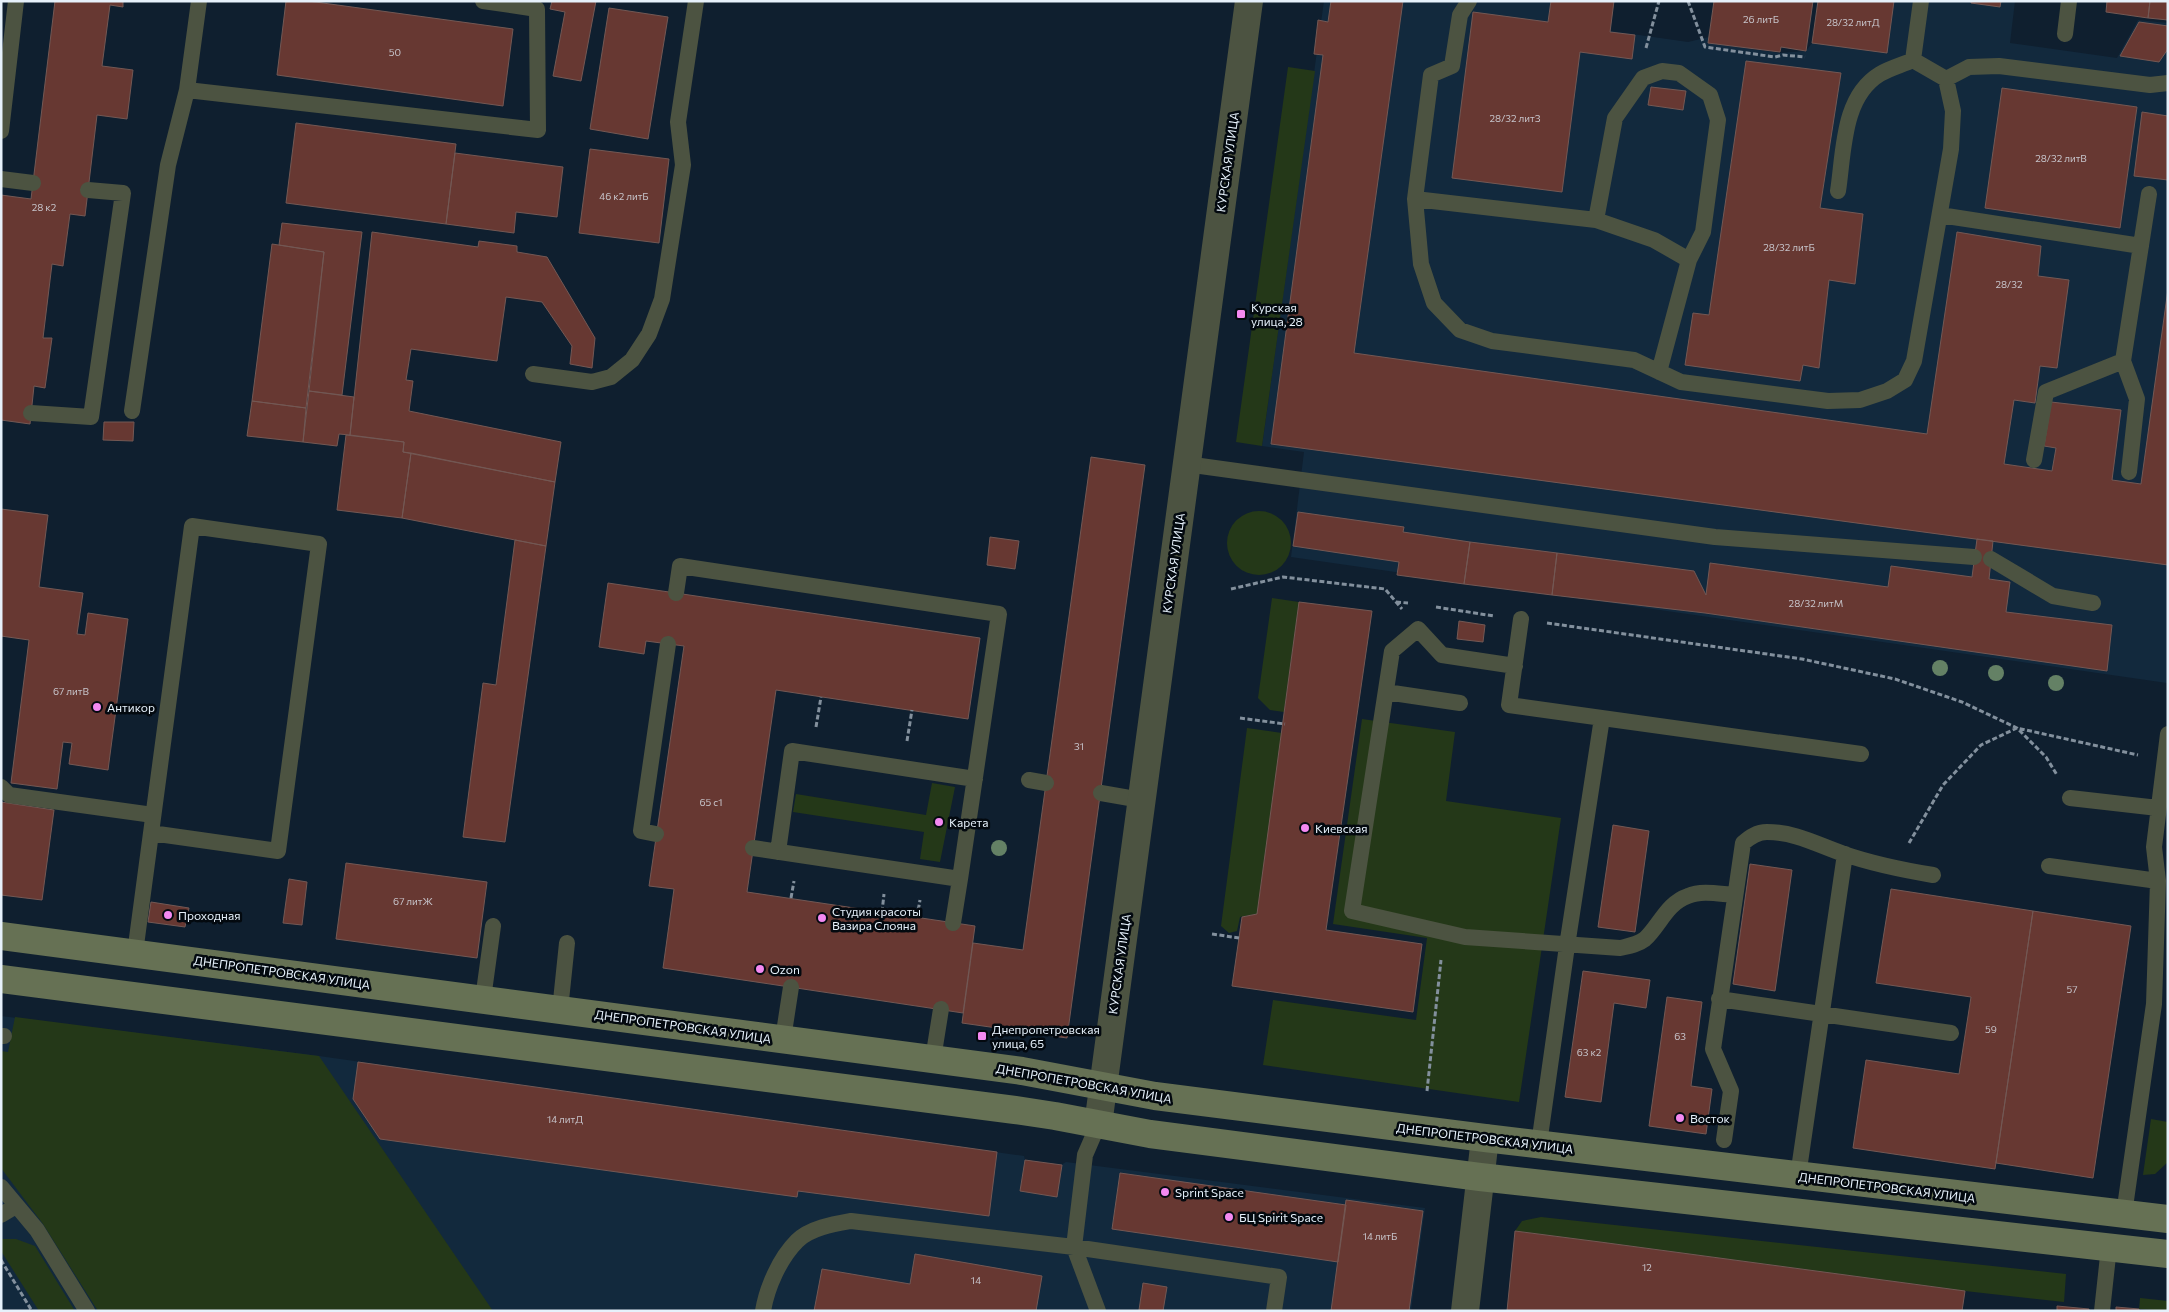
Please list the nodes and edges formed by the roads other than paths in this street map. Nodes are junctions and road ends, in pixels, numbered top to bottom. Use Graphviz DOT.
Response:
graph roads {
  1 [pos="16,1"];
  2 [pos="199,1"];
  3 [pos="483,1"];
  4 [pos="696,1"];
  5 [pos="1249,1"];
  6 [pos="1469,1"];
  7 [pos="1921,1"];
  8 [pos="2069,1"];
  9 [pos="2065,34"];
  10 [pos="1913,60"];
  11 [pos="1946,79"];
  12 [pos="2168,83"];
  13 [pos="187,90"];
  14 [pos="1,131"];
  15 [pos="1,179"];
  16 [pos="33,183"];
  17 [pos="88,190"];
  18 [pos="1838,191"];
  19 [pos="2149,194"];
  20 [pos="1415,199"];
  21 [pos="1940,215"];
  22 [pos="1596,220"];
  23 [pos="2141,246"];
  24 [pos="1689,260"];
  25 [pos="2123,361"];
  26 [pos="1659,372"];
  27 [pos="533,374"];
  28 [pos="132,411"];
  29 [pos="31,413"];
  30 [pos="2034,460"];
  31 [pos="1186,464"];
  32 [pos="2129,472"];
  33 [pos="1974,557"];
  34 [pos="1991,559"];
  35 [pos="676,593"];
  36 [pos="2093,603"];
  37 [pos="1521,619"];
  38 [pos="668,644"];
  39 [pos="1515,666"];
  40 [pos="1386,692"];
  41 [pos="1460,703"];
  42 [pos="1602,718"];
  43 [pos="2168,734"];
  44 [pos="1861,754"];
  45 [pos="975,779"];
  46 [pos="1029,780"];
  47 [pos="1046,783"];
  48 [pos="1,787"];
  49 [pos="1100,793"];
  50 [pos="2070,798"];
  51 [pos="1141,800"];
  52 [pos="2158,808"];
  53 [pos="153,815"];
  54 [pos="151,833"];
  55 [pos="656,834"];
  56 [pos="753,848"];
  57 [pos="778,852"];
  58 [pos="1844,854"];
  59 [pos="2049,866"];
  60 [pos="1934,875"];
  61 [pos="960,879"];
  62 [pos="2158,881"];
  63 [pos="1734,895"];
  64 [pos="953,923"];
  65 [pos="493,926"];
  66 [pos="1,936"];
  67 [pos="567,943"];
  68 [pos="1567,946"];
  69 [pos="135,953"];
  70 [pos="1,979"];
  71 [pos="790,987"];
  72 [pos="483,999"];
  73 [pos="1719,999"];
  74 [pos="941,1009"];
  75 [pos="560,1010"];
  76 [pos="1821,1014"];
  77 [pos="1951,1032"];
  78 [pos="783,1039"];
  79 [pos="934,1059"];
  80 [pos="1103,1084"];
  81 [pos="1098,1125"];
  82 [pos="1485,1138"];
  83 [pos="1724,1140"];
  84 [pos="1539,1144"];
  85 [pos="1798,1176"];
  86 [pos="1480,1177"];
  87 [pos="1,1187"];
  88 [pos="16,1206"];
  89 [pos="2124,1214"];
  90 [pos="1,1215"];
  91 [pos="2168,1219"];
  92 [pos="1074,1247"];
  93 [pos="2109,1247"];
  94 [pos="2168,1254"];
  95 [pos="86,1311"];
  96 [pos="763,1311"];
  97 [pos="1098,1311"];
  98 [pos="1274,1311"];
  99 [pos="1464,1311"];
  100 [pos="2102,1311"];
  1 -- 14 [label="lane"];
  2 -- 13 [label="lane"];
  3 -- 13 [label="lane"];
  4 -- 27 [label="lane"];
  5 -- 31 [label="street, КУРСКАЯ УЛИЦА"];
  6 -- 20 [label="lane"];
  7 -- 10 [label="lane"];
  8 -- 9 [label="lane"];
  10 -- 11 [label="lane"];
  10 -- 18 [label="lane"];
  11 -- 12 [label="lane"];
  11 -- 21 [label="lane"];
  13 -- 28 [label="lane"];
  15 -- 16 [label="lane"];
  17 -- 29 [label="lane"];
  19 -- 23 [label="lane"];
  20 -- 22 [label="lane"];
  20 -- 26 [label="lane"];
  21 -- 23 [label="lane"];
  21 -- 26 [label="lane"];
  22 -- 24 [label="lane"];
  22 -- 24 [label="lane"];
  23 -- 25 [label="lane"];
  24 -- 26 [label="lane"];
  25 -- 30 [label="lane"];
  25 -- 32 [label="lane"];
  31 -- 33 [label="lane"];
  31 -- 51 [label="street, КУРСКАЯ УЛИЦА"];
  34 -- 36 [label="lane"];
  35 -- 45 [label="lane"];
  37 -- 39 [label="lane"];
  38 -- 55 [label="lane"];
  39 -- 40 [label="lane"];
  39 -- 42 [label="lane"];
  40 -- 41 [label="lane"];
  40 -- 68 [label="lane"];
  42 -- 44 [label="lane"];
  42 -- 68 [label="lane"];
  43 -- 52 [label="lane"];
  45 -- 57 [label="lane"];
  45 -- 61 [label="lane"];
  46 -- 47 [label="lane"];
  48 -- 53 [label="lane"];
  49 -- 51 [label="lane"];
  50 -- 52 [label="lane"];
  51 -- 80 [label="street, КУРСКАЯ УЛИЦА"];
  52 -- 62 [label="lane"];
  53 -- 54 [label="lane"];
  53 -- 54 [label="lane"];
  54 -- 69 [label="lane"];
  56 -- 57 [label="lane"];
  57 -- 61 [label="lane"];
  58 -- 60 [label="lane"];
  58 -- 63 [label="lane"];
  58 -- 76 [label="lane"];
  59 -- 62 [label="lane"];
  61 -- 64 [label="lane"];
  62 -- 89 [label="lane"];
  63 -- 68 [label="lane"];
  63 -- 73 [label="lane"];
  65 -- 72 [label="lane"];
  66 -- 69 [label="main road, ДНЕПРОПЕТРОВСКАЯ УЛИЦА"];
  67 -- 75 [label="lane"];
  68 -- 84 [label="lane"];
  69 -- 72 [label="main road, ДНЕПРОПЕТРОВСКАЯ УЛИЦА"];
  70 -- 81 [label="main road"];
  71 -- 78 [label="lane"];
  72 -- 75 [label="main road, ДНЕПРОПЕТРОВСКАЯ УЛИЦА"];
  73 -- 76 [label="lane"];
  73 -- 83 [label="lane"];
  74 -- 79 [label="lane"];
  75 -- 78 [label="main road, ДНЕПРОПЕТРОВСКАЯ УЛИЦА"];
  76 -- 77 [label="lane"];
  76 -- 85 [label="lane"];
  78 -- 79 [label="main road, ДНЕПРОПЕТРОВСКАЯ УЛИЦА"];
  79 -- 80 [label="main road, ДНЕПРОПЕТРОВСКАЯ УЛИЦА"];
  80 -- 81 [label="street, КУРСКАЯ УЛИЦА"];
  80 -- 82 [label="main road, ДНЕПРОПЕТРОВСКАЯ УЛИЦА"];
  81 -- 86 [label="main road"];
  81 -- 92 [label="lane"];
  82 -- 84 [label="main road, ДНЕПРОПЕТРОВСКАЯ УЛИЦА"];
  82 -- 86 [label="street"];
  84 -- 85 [label="main road, ДНЕПРОПЕТРОВСКАЯ УЛИЦА"];
  85 -- 89 [label="main road, ДНЕПРОПЕТРОВСКАЯ УЛИЦА"];
  86 -- 93 [label="main road"];
  86 -- 99 [label="street"];
  87 -- 88 [label="lane"];
  88 -- 90 [label="lane"];
  88 -- 95 [label="lane"];
  89 -- 91 [label="main road, ДНЕПРОПЕТРОВСКАЯ УЛИЦА"];
  92 -- 96 [label="lane"];
  92 -- 97 [label="lane"];
  92 -- 98 [label="lane"];
  93 -- 94 [label="main road"];
  93 -- 100 [label="lane"];
}
